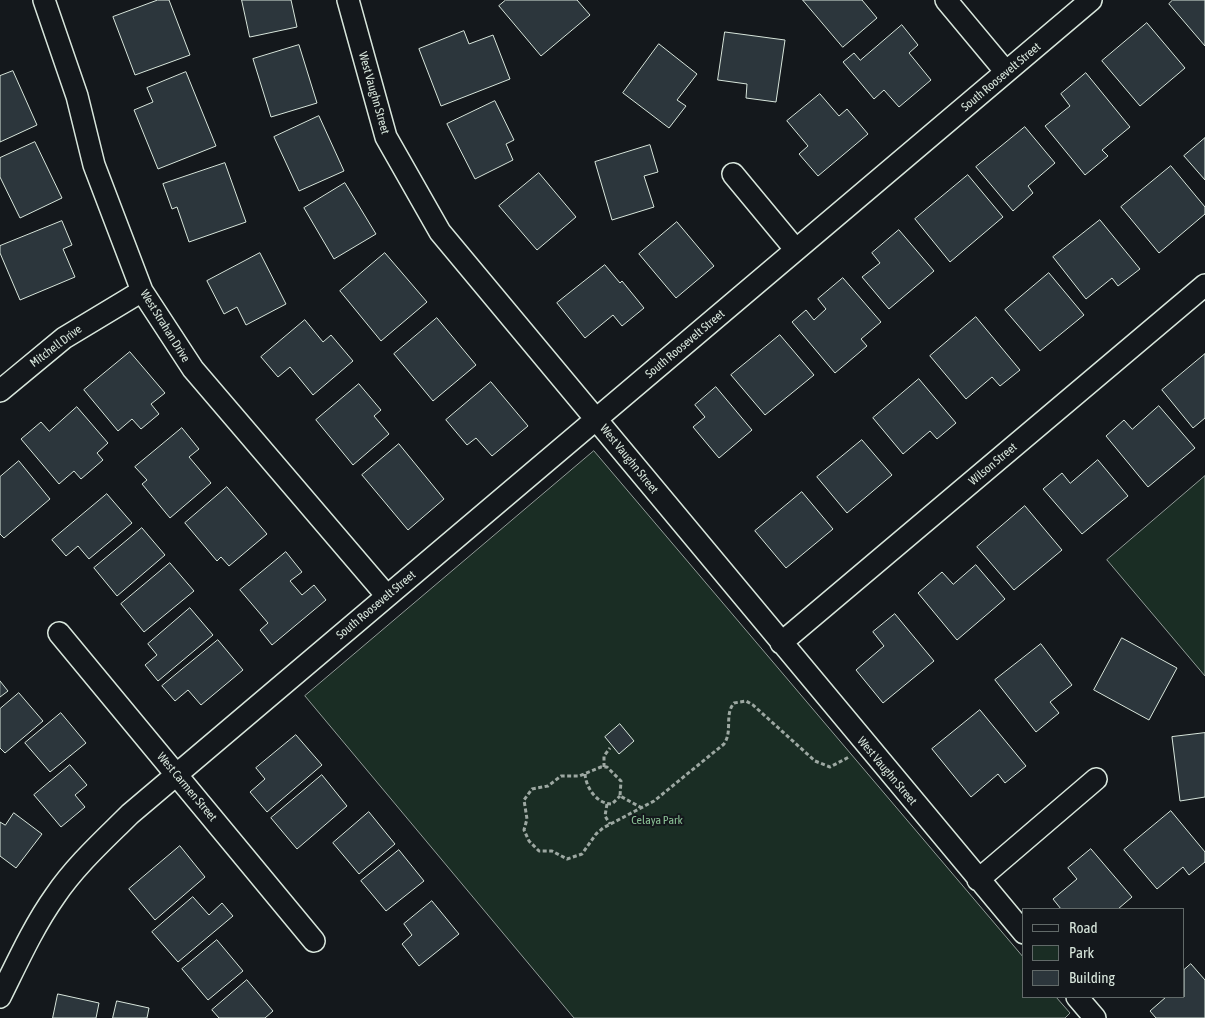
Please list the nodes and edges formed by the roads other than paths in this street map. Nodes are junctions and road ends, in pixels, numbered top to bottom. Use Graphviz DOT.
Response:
graph roads {
  1 [pos="44,0"];
  2 [pos="348,0"];
  3 [pos="946,0"];
  4 [pos="1091,0"];
  5 [pos="1006,72"];
  6 [pos="733,174"];
  7 [pos="796,250"];
  8 [pos="1205,285"];
  9 [pos="142,291"];
  10 [pos="0,391"];
  11 [pos="597,419"];
  12 [pos="387,596"];
  13 [pos="59,633"];
  14 [pos="781,643"];
  15 [pos="176,774"];
  16 [pos="1096,779"];
  17 [pos="978,880"];
  18 [pos="1022,931"];
  19 [pos="314,941"];
  20 [pos="0,997"];
  21 [pos="1078,998"];
  22 [pos="1095,1018"];
  1 -- 9 [label="street, West Strahan Drive"];
  2 -- 11 [label="street, West Vaughn Street"];
  3 -- 5 [label="street"];
  4 -- 5 [label="street, South Roosevelt Street"];
  5 -- 7 [label="street, South Roosevelt Street"];
  6 -- 7 [label="street"];
  7 -- 11 [label="street, South Roosevelt Street"];
  8 -- 14 [label="street, Wilson Street"];
  9 -- 10 [label="street, Mitchell Drive"];
  9 -- 12 [label="street, West Strahan Drive"];
  11 -- 12 [label="street, South Roosevelt Street"];
  11 -- 14 [label="street, West Vaughn Street"];
  12 -- 15 [label="street, South Roosevelt Street"];
  13 -- 15 [label="street, West Carmen Street"];
  14 -- 17 [label="street, West Vaughn Street"];
  15 -- 19 [label="street, West Carmen Street"];
  15 -- 20 [label="street, South Roosevelt Street"];
  16 -- 17 [label="street"];
  17 -- 18 [label="street, West Vaughn Street"];
  21 -- 22 [label="street"];
}
